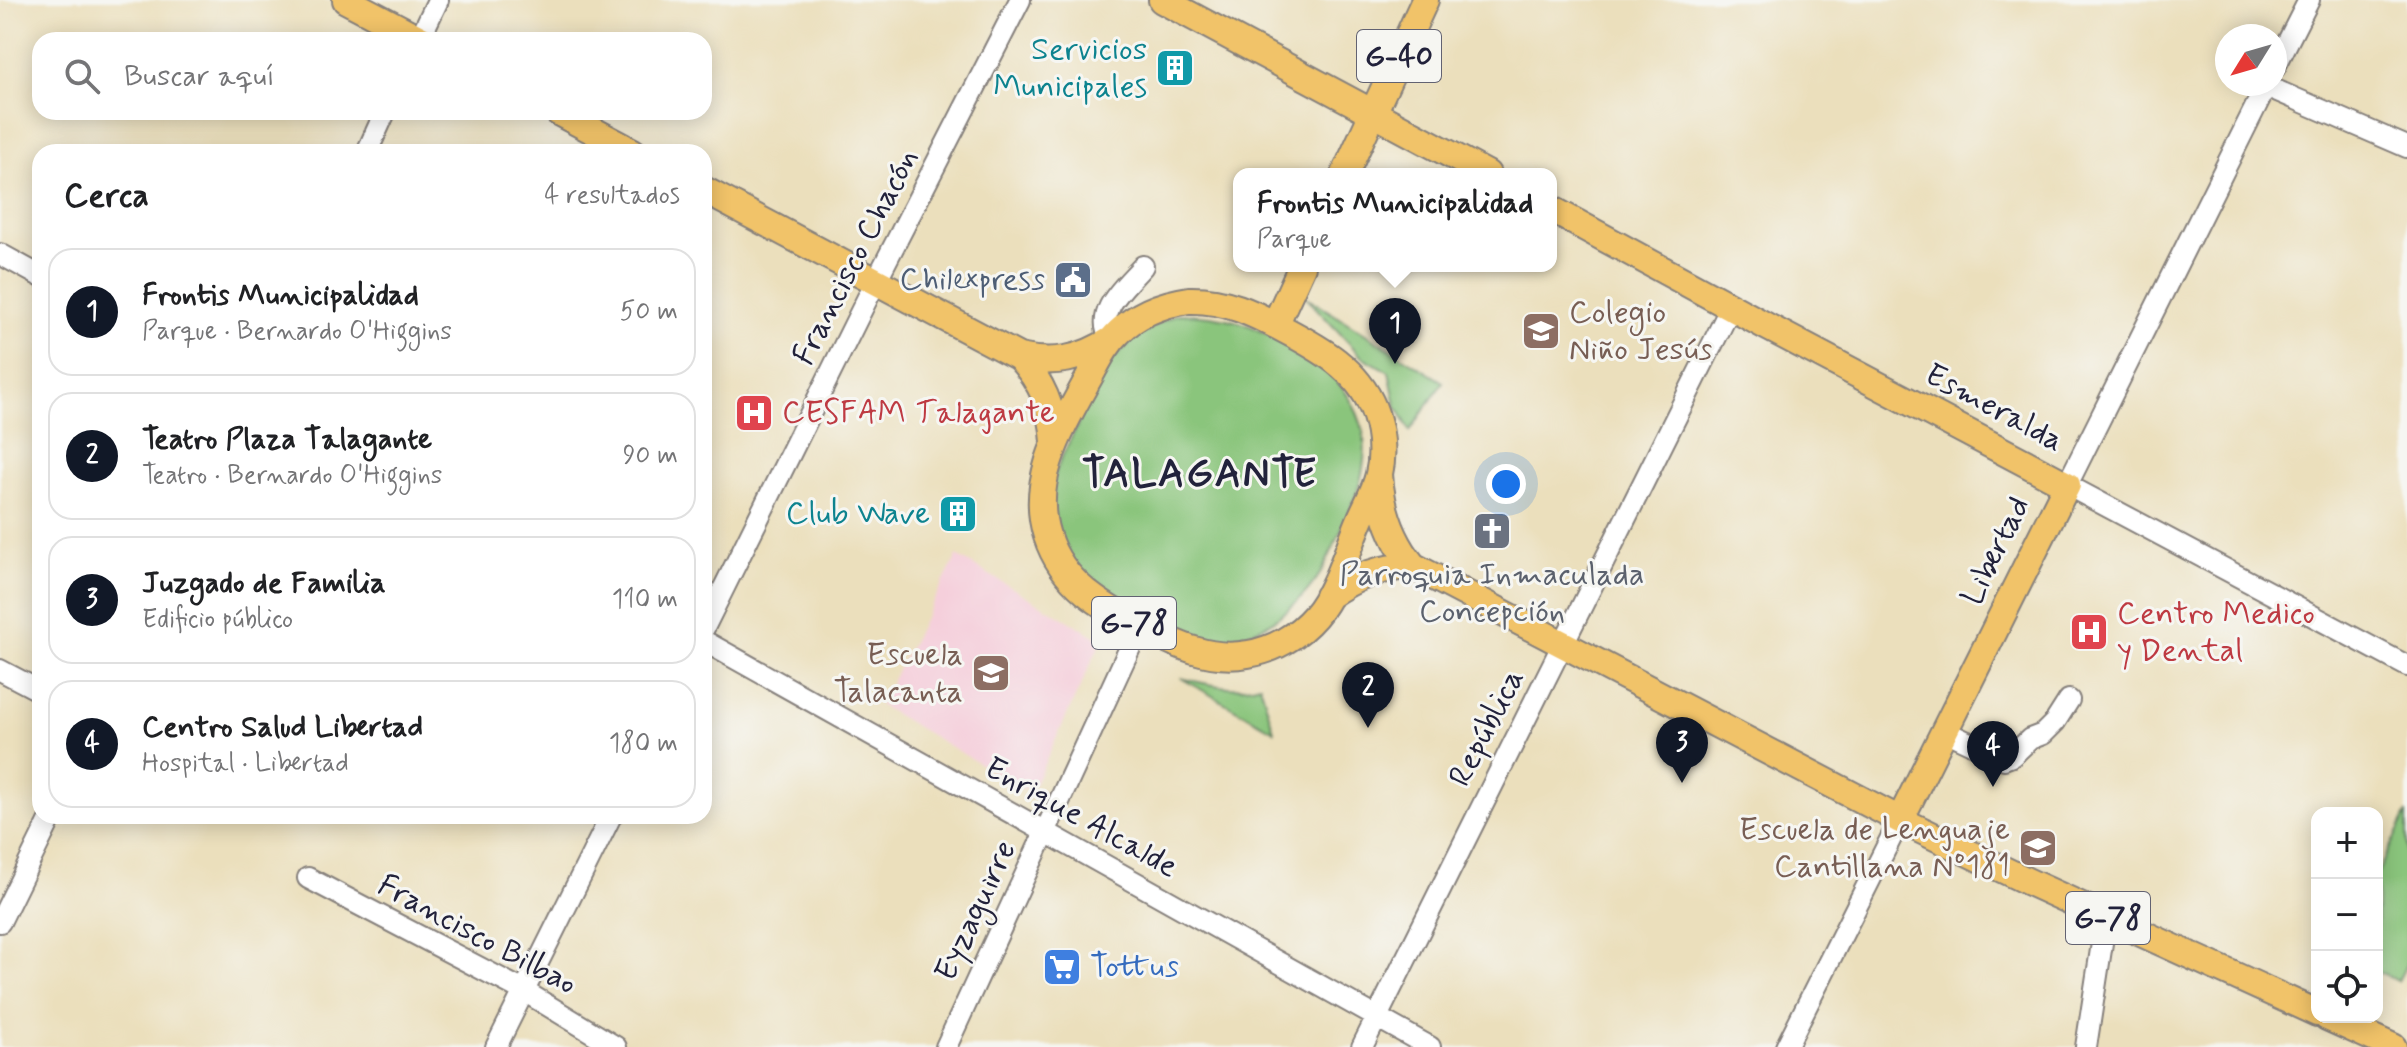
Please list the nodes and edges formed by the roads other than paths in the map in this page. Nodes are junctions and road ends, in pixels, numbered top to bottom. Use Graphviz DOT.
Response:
graph roads {
  1 [pos="346,0"];
  2 [pos="438,0"];
  3 [pos="1020,0"];
  4 [pos="1162,0"];
  5 [pos="1425,0"];
  6 [pos="2309,0"];
  7 [pos="405,32"];
  8 [pos="424,32"];
  9 [pos="2287,43"];
  10 [pos="2287,88"];
  11 [pos="2261,96"];
  12 [pos="1374,112"];
  13 [pos="381,120"];
  14 [pos="573,120"];
  15 [pos="371,144"];
  16 [pos="618,144"];
  17 [pos="2407,147"];
  18 [pos="1348,168"];
  19 [pos="1476,168"];
  20 [pos="712,194"];
  21 [pos="1557,212"];
  22 [pos="0,254"];
  23 [pos="1143,266"];
  24 [pos="32,272"];
  25 [pos="1299,272"];
  26 [pos="876,281"];
  27 [pos="1731,307"];
  28 [pos="1275,325"];
  29 [pos="1111,340"];
  30 [pos="1019,357"];
  31 [pos="1055,442"];
  32 [pos="1379,474"];
  33 [pos="2067,485"];
  34 [pos="1413,566"];
  35 [pos="1328,596"];
  36 [pos="712,612"];
  37 [pos="1140,626"];
  38 [pos="712,645"];
  39 [pos="1563,645"];
  40 [pos="2407,666"];
  41 [pos="0,670"];
  42 [pos="32,687"];
  43 [pos="2069,700"];
  44 [pos="1944,731"];
  45 [pos="1900,820"];
  46 [pos="48,824"];
  47 [pos="607,824"];
  48 [pos="1045,832"];
  49 [pos="308,878"];
  50 [pos="2106,917"];
  51 [pos="0,922"];
  52 [pos="524,991"];
  53 [pos="2311,1010"];
  54 [pos="1376,1017"];
  55 [pos="2339,1023"];
  56 [pos="2384,1045"];
  57 [pos="496,1047"];
  58 [pos="616,1047"];
  59 [pos="946,1047"];
  60 [pos="1362,1047"];
  61 [pos="1430,1047"];
  62 [pos="1786,1047"];
  63 [pos="2086,1047"];
  1 -- 7 [label="main road"];
  2 -- 8 [label="street"];
  3 -- 26 [label="street, Francisco Chacón"];
  4 -- 12 [label="main road"];
  5 -- 12 [label="main road, G-40"];
  6 -- 9 [label="street, Libertad"];
  10 -- 17 [label="street"];
  11 -- 33 [label="street, Libertad"];
  12 -- 18 [label="main road, G-40"];
  12 -- 19 [label="main road"];
  13 -- 15 [label="street"];
  14 -- 16 [label="main road"];
  20 -- 26 [label="main road, G-78"];
  21 -- 27 [label="main road, Esmeralda"];
  22 -- 24 [label="street"];
  23 -- 29 [label="street"];
  25 -- 28 [label="main road"];
  26 -- 30 [label="main road, G-78"];
  26 -- 36 [label="street, Francisco Chacón"];
  27 -- 33 [label="main road, Esmeralda"];
  27 -- 39 [label="street, República"];
  28 -- 29 [label="main road, G-78"];
  28 -- 32 [label="main road, G-78"];
  29 -- 30 [label="main road, G-78"];
  29 -- 31 [label="main road, G-78"];
  30 -- 31 [label="main road, G-78"];
  31 -- 37 [label="main road, G-78"];
  32 -- 34 [label="main road, G-78"];
  32 -- 35 [label="main road, G-78"];
  33 -- 40 [label="street, Esmeralda"];
  33 -- 44 [label="main road, Libertad"];
  34 -- 35 [label="main road, G-78"];
  34 -- 39 [label="main road, G-78"];
  35 -- 37 [label="main road, G-78"];
  37 -- 48 [label="street, Eyzaguirre"];
  38 -- 48 [label="street, Enrique Alcalde"];
  39 -- 45 [label="main road, G-78"];
  39 -- 54 [label="street, República"];
  41 -- 42 [label="street"];
  43 -- 44 [label="street"];
  44 -- 45 [label="main road, Libertad"];
  45 -- 50 [label="main road, G-78"];
  45 -- 62 [label="street, Libertad"];
  46 -- 51 [label="street"];
  47 -- 52 [label="street"];
  48 -- 54 [label="street, Enrique Alcalde"];
  48 -- 59 [label="street, Eyzaguirre"];
  49 -- 52 [label="street, Francisco Bilbao"];
  50 -- 53 [label="main road, G-78"];
  50 -- 63 [label="street"];
  52 -- 57 [label="street"];
  52 -- 58 [label="street, Francisco Bilbao"];
  54 -- 60 [label="street, República"];
  54 -- 61 [label="street, Enrique Alcalde"];
  55 -- 56 [label="main road"];
}
